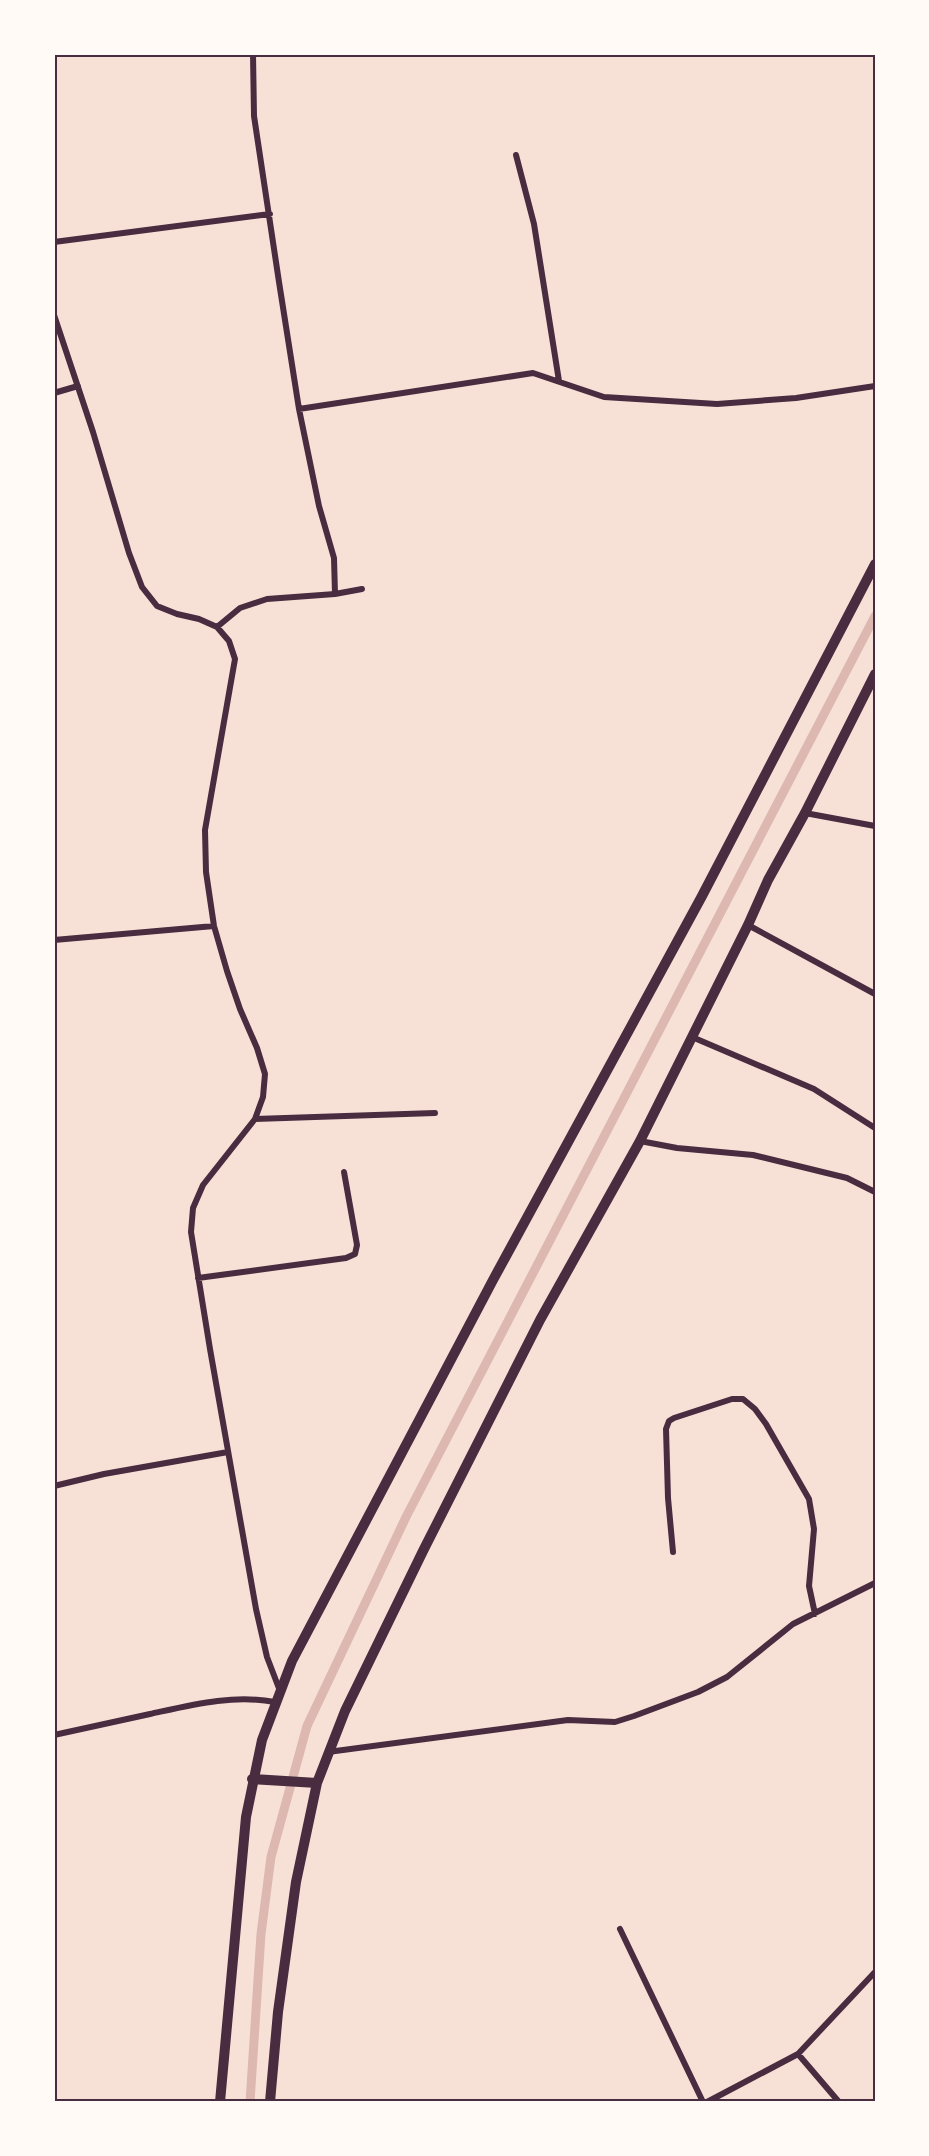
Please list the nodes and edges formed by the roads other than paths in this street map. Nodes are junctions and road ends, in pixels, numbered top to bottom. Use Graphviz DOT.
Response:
graph roads {
  1 [pos="253,54"];
  2 [pos="516,155"];
  3 [pos="270,214"];
  4 [pos="54,242"];
  5 [pos="54,315"];
  6 [pos="559,381"];
  7 [pos="78,386"];
  8 [pos="875,386"];
  9 [pos="54,393"];
  10 [pos="299,409"];
  11 [pos="875,564"];
  12 [pos="362,589"];
  13 [pos="335,594"];
  14 [pos="217,627"];
  15 [pos="875,674"];
  16 [pos="805,813"];
  17 [pos="875,826"];
  18 [pos="748,925"];
  19 [pos="214,926"];
  20 [pos="54,940"];
  21 [pos="875,994"];
  22 [pos="692,1037"];
  23 [pos="435,1113"];
  24 [pos="255,1119"];
  25 [pos="875,1128"];
  26 [pos="640,1141"];
  27 [pos="344,1172"];
  28 [pos="875,1192"];
  29 [pos="198,1278"];
  30 [pos="228,1452"];
  31 [pos="54,1486"];
  32 [pos="673,1552"];
  33 [pos="875,1583"];
  34 [pos="815,1614"];
  35 [pos="280,1691"];
  36 [pos="275,1702"];
  37 [pos="54,1735"];
  38 [pos="327,1752"];
  39 [pos="252,1779"];
  40 [pos="317,1783"];
  41 [pos="620,1929"];
  42 [pos="875,1972"];
  43 [pos="798,2054"];
  44 [pos="220,2102"];
  45 [pos="270,2102"];
  46 [pos="705,2102"];
  47 [pos="839,2102"];
  1 -- 3 [label="street"];
  2 -- 6 [label="street"];
  3 -- 4 [label="street"];
  3 -- 10 [label="street"];
  5 -- 7 [label="street"];
  6 -- 8 [label="street"];
  6 -- 10 [label="street"];
  7 -- 9 [label="street"];
  7 -- 14 [label="street"];
  10 -- 13 [label="street"];
  11 -- 35 [label="street"];
  12 -- 13 [label="street"];
  13 -- 14 [label="street"];
  14 -- 19 [label="street"];
  15 -- 16 [label="street"];
  16 -- 17 [label="street"];
  16 -- 18 [label="street"];
  18 -- 21 [label="street"];
  18 -- 22 [label="street"];
  19 -- 20 [label="street"];
  19 -- 24 [label="street"];
  22 -- 25 [label="street"];
  22 -- 26 [label="street"];
  23 -- 24 [label="street"];
  24 -- 29 [label="street"];
  26 -- 28 [label="street"];
  26 -- 38 [label="street"];
  27 -- 29 [label="street"];
  29 -- 30 [label="street"];
  30 -- 31 [label="street"];
  30 -- 35 [label="street"];
  32 -- 34 [label="street"];
  33 -- 34 [label="street"];
  34 -- 38 [label="street"];
  35 -- 36 [label="street"];
  36 -- 37 [label="street"];
  36 -- 39 [label="street"];
  38 -- 40 [label="street"];
  39 -- 40 [label="street"];
  39 -- 44 [label="street"];
  40 -- 45 [label="street"];
  41 -- 46 [label="street"];
  42 -- 43 [label="street"];
  43 -- 46 [label="street"];
  43 -- 47 [label="street"];
}
